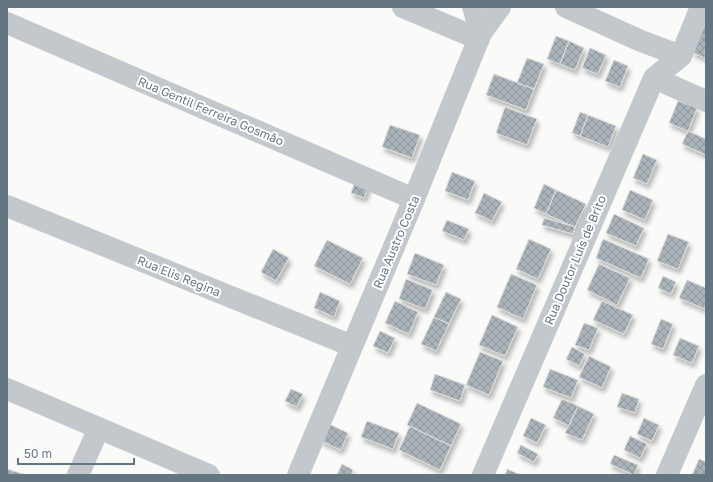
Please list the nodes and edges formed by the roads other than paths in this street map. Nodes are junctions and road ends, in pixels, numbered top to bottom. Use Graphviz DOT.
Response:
graph roads {
  1 [pos="403,7"];
  2 [pos="473,7"];
  3 [pos="500,7"];
  4 [pos="566,7"];
  5 [pos="701,7"];
  6 [pos="7,23"];
  7 [pos="480,36"];
  8 [pos="681,56"];
  9 [pos="654,78"];
  10 [pos="706,101"];
  11 [pos="414,199"];
  12 [pos="7,206"];
  13 [pos="352,346"];
  14 [pos="706,385"];
  15 [pos="7,389"];
  16 [pos="99,428"];
  17 [pos="78,475"];
  18 [pos="209,475"];
  19 [pos="298,475"];
  20 [pos="483,475"];
  21 [pos="667,475"];
  1 -- 7 [label="street"];
  2 -- 7 [label="street"];
  3 -- 7 [label="street, Rua Austro Costa"];
  4 -- 8 [label="street"];
  5 -- 8 [label="street"];
  6 -- 11 [label="street, Rua Gentil Ferreira Gosmão"];
  7 -- 11 [label="street, Rua Austro Costa"];
  8 -- 9 [label="street, Rua Doutor Luís de Brito"];
  9 -- 10 [label="street"];
  9 -- 20 [label="street, Rua Doutor Luís de Brito"];
  11 -- 13 [label="street, Rua Austro Costa"];
  12 -- 13 [label="street, Rua Elis Regina"];
  13 -- 19 [label="street, Rua Austro Costa"];
  14 -- 21 [label="street"];
  15 -- 16 [label="street"];
  16 -- 17 [label="street"];
  16 -- 18 [label="street"];
}
